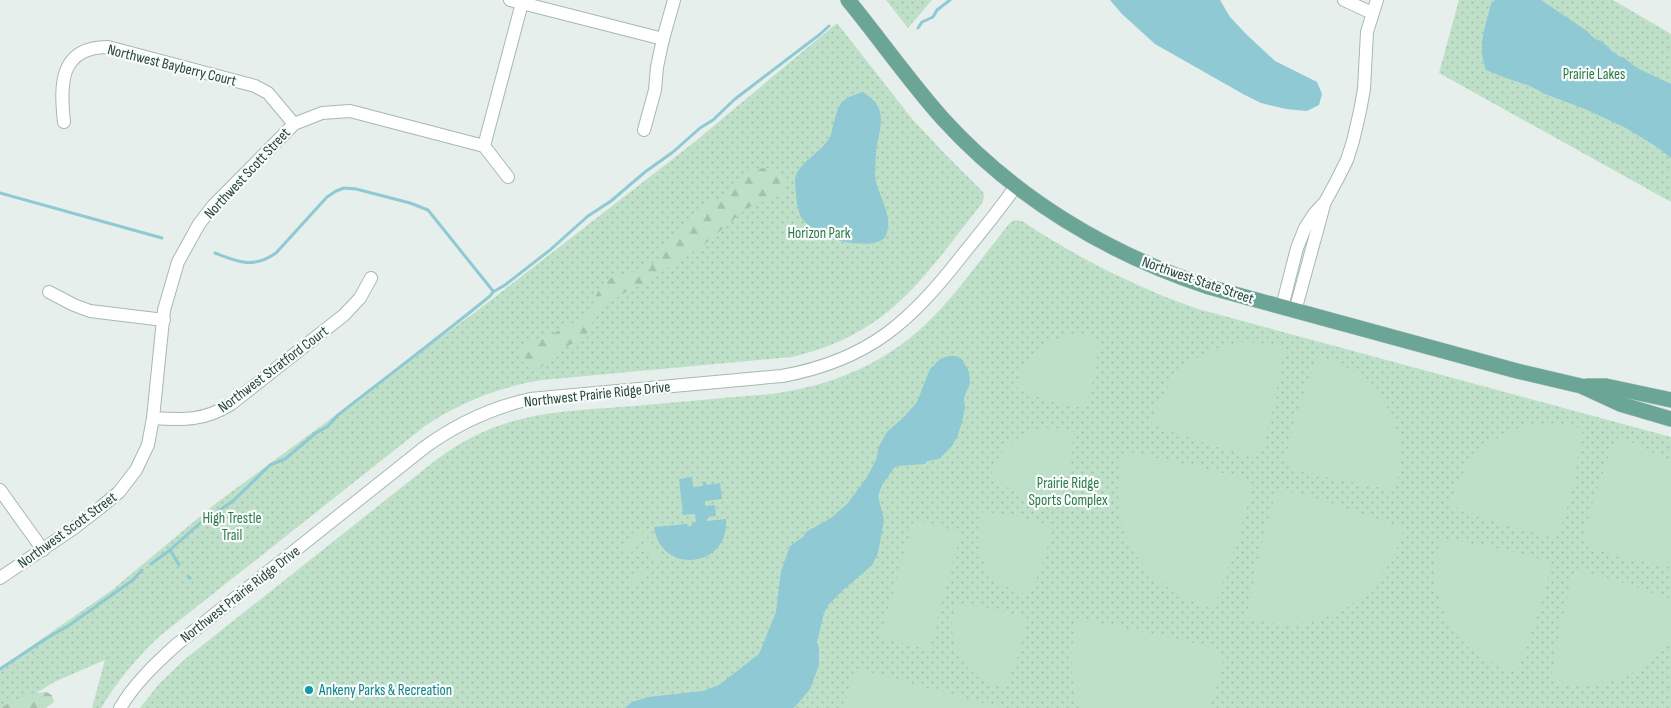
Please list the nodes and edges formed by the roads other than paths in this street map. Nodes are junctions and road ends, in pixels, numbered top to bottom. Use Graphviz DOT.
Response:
graph roads {
  1 [pos="674,0"];
  2 [pos="848,0"];
  3 [pos="1344,0"];
  4 [pos="1377,0"];
  5 [pos="516,2"];
  6 [pos="1372,13"];
  7 [pos="664,39"];
  8 [pos="64,122"];
  9 [pos="294,124"];
  10 [pos="644,130"];
  11 [pos="484,146"];
  12 [pos="508,177"];
  13 [pos="1016,186"];
  14 [pos="370,278"];
  15 [pos="49,292"];
  16 [pos="1288,309"];
  17 [pos="164,320"];
  18 [pos="1580,386"];
  19 [pos="1671,400"];
  20 [pos="153,418"];
  21 [pos="1671,419"];
  22 [pos="0,490"];
  23 [pos="43,550"];
  24 [pos="0,578"];
  25 [pos="120,708"];
  1 -- 7 [label="street"];
  2 -- 13 [label="main road, Northwest State Street"];
  3 -- 6 [label="street"];
  4 -- 6 [label="street"];
  5 -- 7 [label="street"];
  5 -- 11 [label="street"];
  6 -- 16 [label="street"];
  7 -- 10 [label="street"];
  8 -- 9 [label="street, Northwest Bayberry Court"];
  9 -- 11 [label="street, Northwest Scott Street"];
  9 -- 17 [label="street, Northwest Scott Street"];
  11 -- 12 [label="street"];
  13 -- 16 [label="main road, Northwest State Street"];
  13 -- 25 [label="street, Northwest Prairie Ridge Drive"];
  14 -- 20 [label="street, Northwest Stratford Court"];
  15 -- 17 [label="street"];
  16 -- 18 [label="main road, Northwest State Street"];
  17 -- 20 [label="street, Northwest Scott Street"];
  18 -- 19 [label="main road, Northwest State Street"];
  18 -- 21 [label="main road, Northwest State Street"];
  20 -- 23 [label="street, Northwest Scott Street"];
  22 -- 23 [label="street"];
  23 -- 24 [label="street, Northwest Scott Street"];
}
